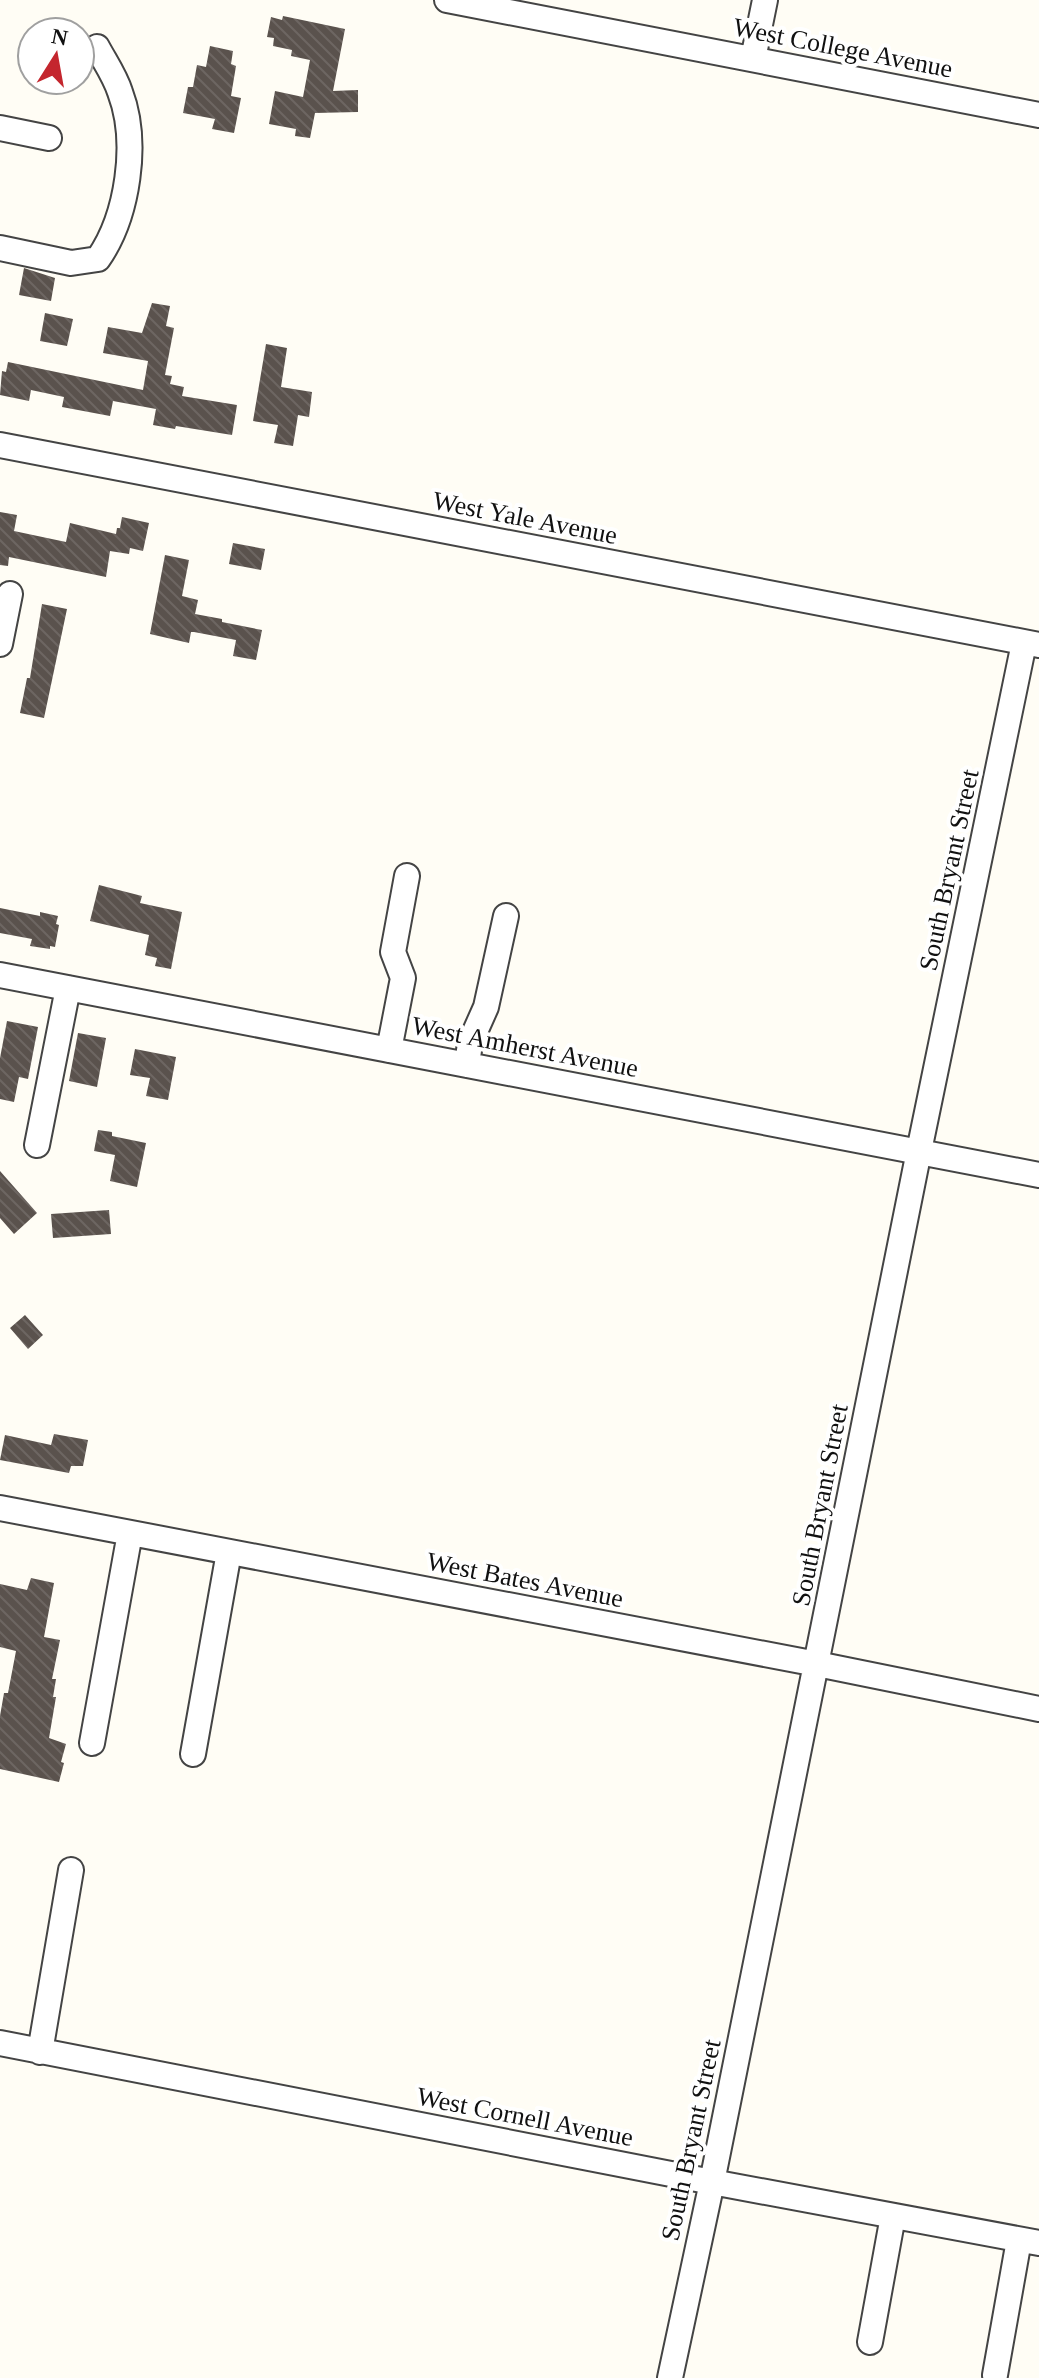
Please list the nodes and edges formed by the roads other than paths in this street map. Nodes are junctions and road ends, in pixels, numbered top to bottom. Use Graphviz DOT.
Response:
graph roads {
  1 [pos="447,0"];
  2 [pos="765,0"];
  3 [pos="97,47"];
  4 [pos="753,59"];
  5 [pos="1039,115"];
  6 [pos="0,128"];
  7 [pos="49,138"];
  8 [pos="0,248"];
  9 [pos="0,445"];
  10 [pos="10,594"];
  11 [pos="0,644"];
  12 [pos="1032,644"];
  13 [pos="407,876"];
  14 [pos="506,916"];
  15 [pos="0,975"];
  16 [pos="68,988"];
  17 [pos="389,1050"];
  18 [pos="467,1065"];
  19 [pos="37,1145"];
  20 [pos="919,1151"];
  21 [pos="1039,1175"];
  22 [pos="0,1508"];
  23 [pos="130,1533"];
  24 [pos="229,1552"];
  25 [pos="817,1664"];
  26 [pos="1039,1709"];
  27 [pos="92,1743"];
  28 [pos="193,1754"];
  29 [pos="71,1870"];
  30 [pos="0,2043"];
  31 [pos="40,2052"];
  32 [pos="712,2182"];
  33 [pos="893,2216"];
  34 [pos="1029,2241"];
  35 [pos="870,2342"];
  36 [pos="995,2375"];
  37 [pos="670,2378"];
  1 -- 4 [label="street, West College Avenue"];
  2 -- 4 [label="street"];
  3 -- 8 [label="street"];
  4 -- 5 [label="street, West College Avenue"];
  6 -- 7 [label="street"];
  9 -- 12 [label="street, West Yale Avenue"];
  10 -- 11 [label="street"];
  12 -- 20 [label="street, South Bryant Street"];
  13 -- 17 [label="street"];
  14 -- 18 [label="street"];
  15 -- 16 [label="street, West Amherst Avenue"];
  16 -- 17 [label="street, West Amherst Avenue"];
  16 -- 19 [label="street"];
  17 -- 18 [label="street, West Amherst Avenue"];
  18 -- 20 [label="street, West Amherst Avenue"];
  20 -- 21 [label="street, West Amherst Avenue"];
  20 -- 25 [label="street, South Bryant Street"];
  22 -- 23 [label="street, West Bates Avenue"];
  23 -- 24 [label="street, West Bates Avenue"];
  23 -- 27 [label="street"];
  24 -- 25 [label="street, West Bates Avenue"];
  24 -- 28 [label="street"];
  25 -- 26 [label="street, West Bates Avenue"];
  25 -- 32 [label="street, South Bryant Street"];
  29 -- 31 [label="street"];
  30 -- 31 [label="street, West Cornell Avenue"];
  31 -- 32 [label="street, West Cornell Avenue"];
  32 -- 33 [label="street, West Cornell Avenue"];
  32 -- 37 [label="street, South Bryant Street"];
  33 -- 34 [label="street, West Cornell Avenue"];
  33 -- 35 [label="street"];
  34 -- 36 [label="street"];
}
